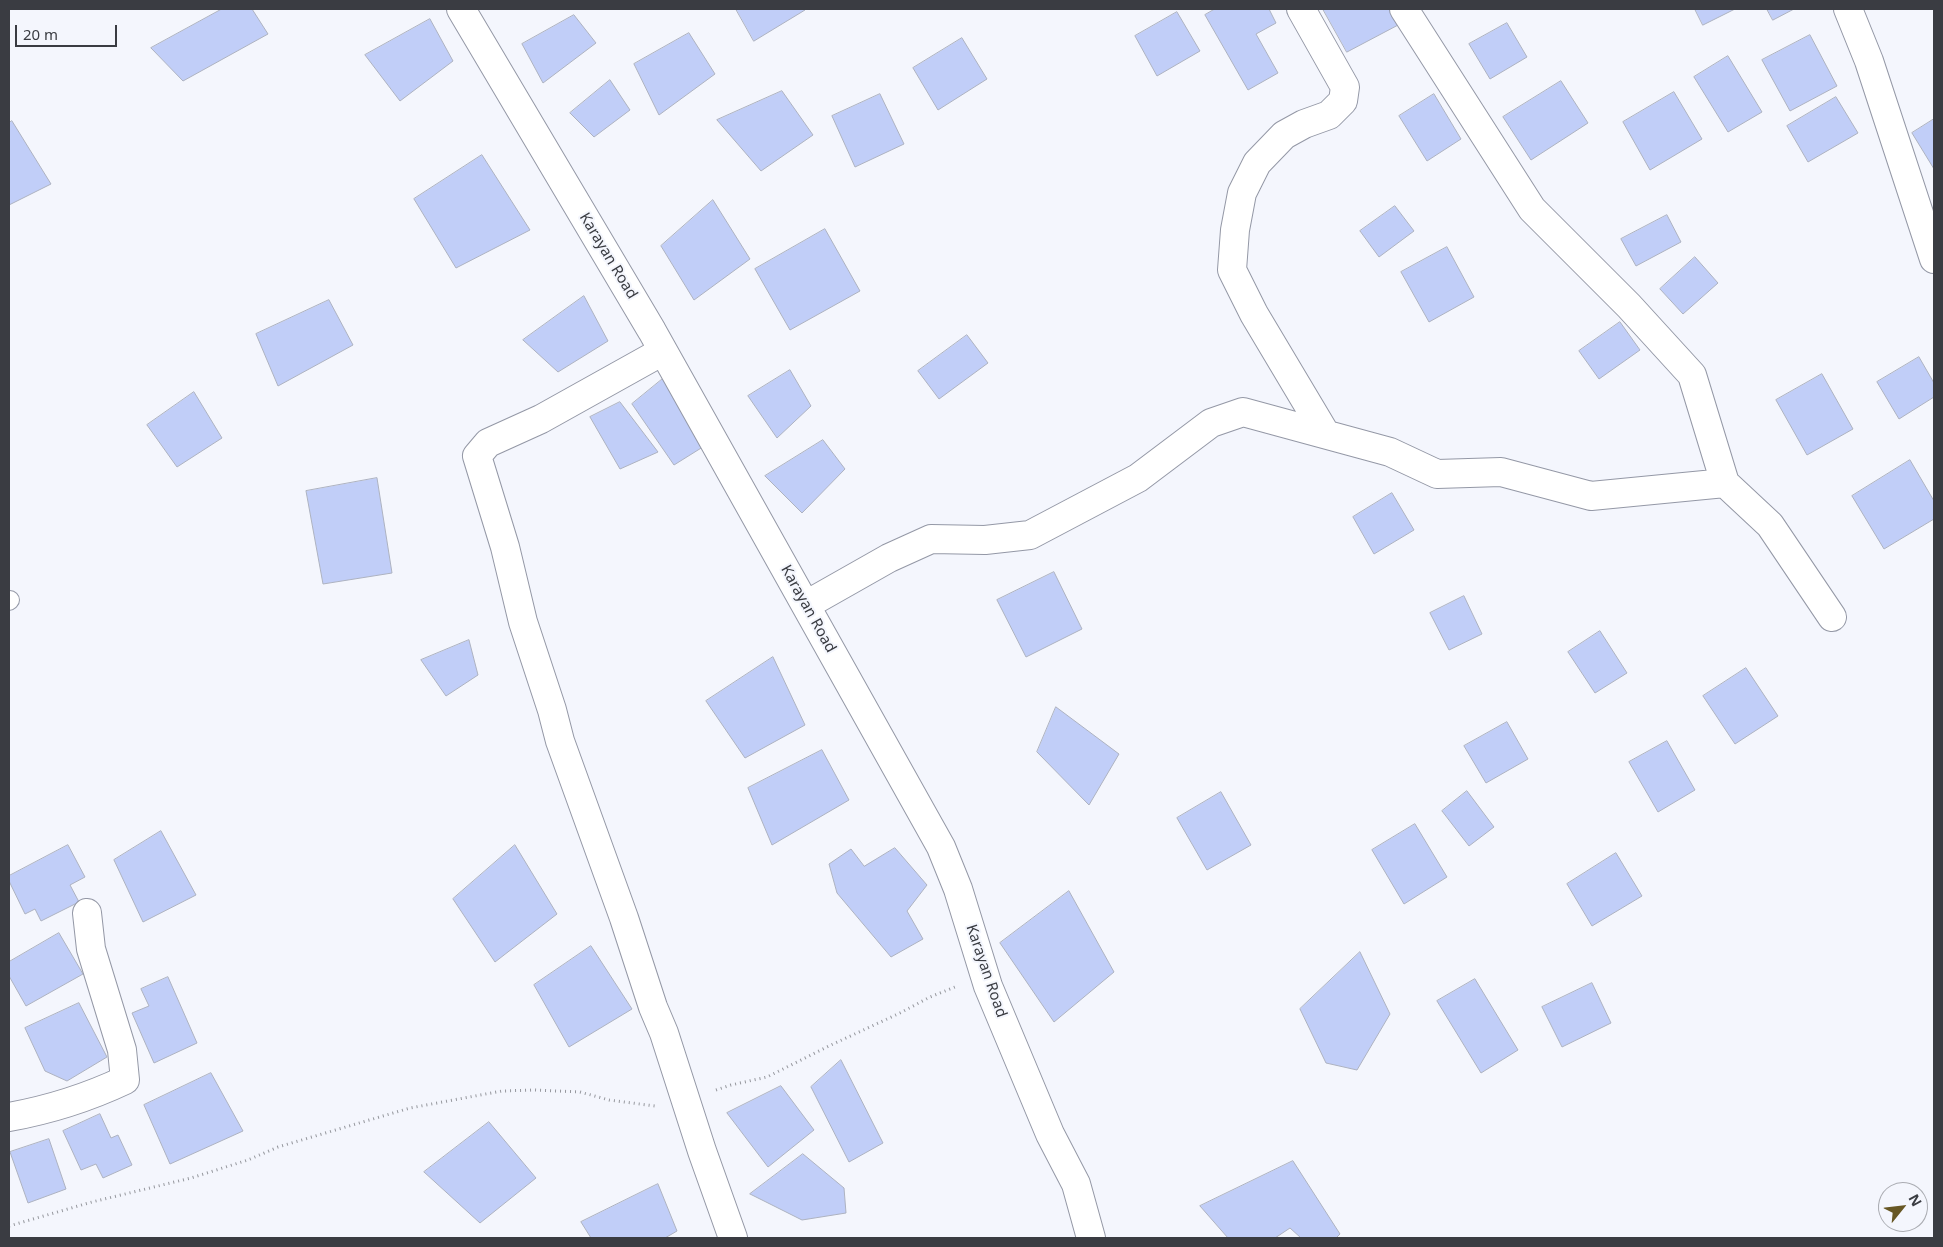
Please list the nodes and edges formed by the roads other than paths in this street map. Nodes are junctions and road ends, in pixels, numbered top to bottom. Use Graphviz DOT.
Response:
graph roads {
  1 [pos="461,9"];
  2 [pos="1301,9"];
  3 [pos="1404,9"];
  4 [pos="1848,9"];
  5 [pos="1934,258"];
  6 [pos="663,351"];
  7 [pos="1325,433"];
  8 [pos="1725,483"];
  9 [pos="806,605"];
  10 [pos="1832,616"];
  11 [pos="87,912"];
  12 [pos="9,1117"];
  13 [pos="733,1238"];
  14 [pos="1091,1238"];
  1 -- 6 [label="street, Karayan Road"];
  2 -- 7 [label="street"];
  3 -- 8 [label="street"];
  4 -- 5 [label="street"];
  6 -- 9 [label="street, Karayan Road"];
  6 -- 13 [label="street"];
  7 -- 8 [label="street"];
  7 -- 9 [label="street"];
  8 -- 10 [label="street"];
  9 -- 14 [label="street, Karayan Road"];
  11 -- 12 [label="street"];
}
